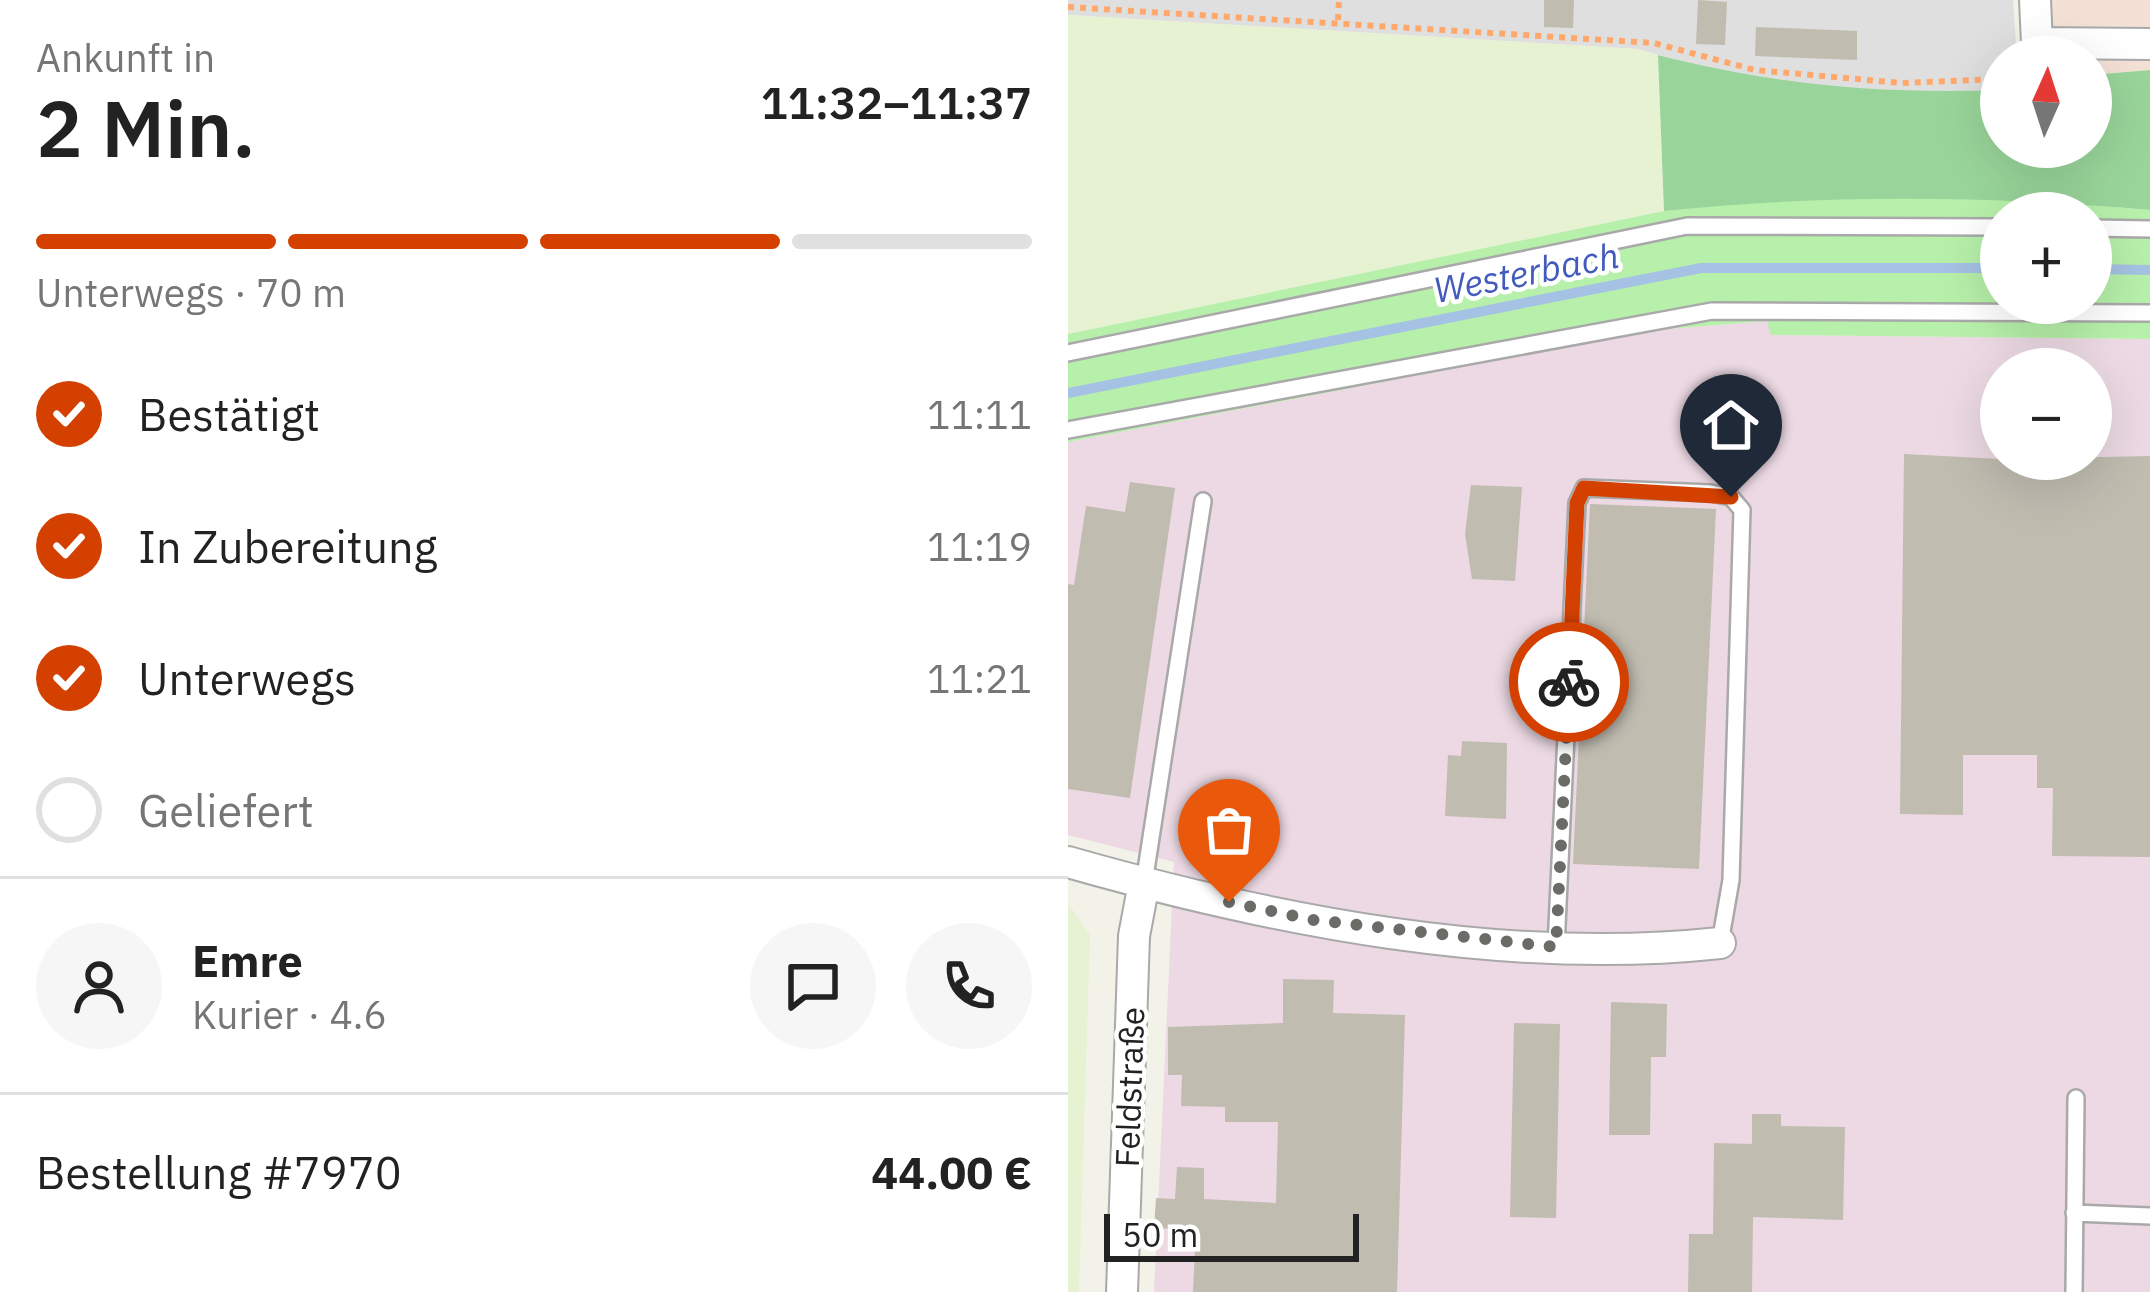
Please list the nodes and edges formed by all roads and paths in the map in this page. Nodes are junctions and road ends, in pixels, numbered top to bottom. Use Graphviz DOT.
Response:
graph roads {
  1 [pos="1339,0"];
  2 [pos="2035,0"];
  3 [pos="1068,7"];
  4 [pos="1338,22"];
  5 [pos="2150,44"];
  6 [pos="1980,79"];
  7 [pos="1980,227"];
  8 [pos="2112,228"];
  9 [pos="2150,229"];
  10 [pos="2150,313"];
  11 [pos="1068,353"];
  12 [pos="1068,430"];
  13 [pos="1203,501"];
  14 [pos="1068,862"];
  15 [pos="1144,884"];
  16 [pos="1720,943"];
  17 [pos="1556,947"];
  18 [pos="2076,1098"];
  19 [pos="2074,1213"];
  20 [pos="2150,1216"];
  21 [pos="1122,1292"];
  22 [pos="2074,1292"];
  1 -- 4 [label="path"];
  2 -- 5 [label="street"];
  3 -- 4 [label="path"];
  4 -- 6 [label="path"];
  7 -- 11 [label="lane"];
  8 -- 9 [label="lane"];
  10 -- 12 [label="lane"];
  13 -- 15 [label="lane"];
  14 -- 15 [label="street"];
  15 -- 17 [label="street"];
  15 -- 21 [label="street, Feldstraße"];
  16 -- 17 [label="street"];
  16 -- 17 [label="lane"];
  18 -- 19 [label="lane"];
  19 -- 20 [label="lane"];
  19 -- 22 [label="lane"];
}
